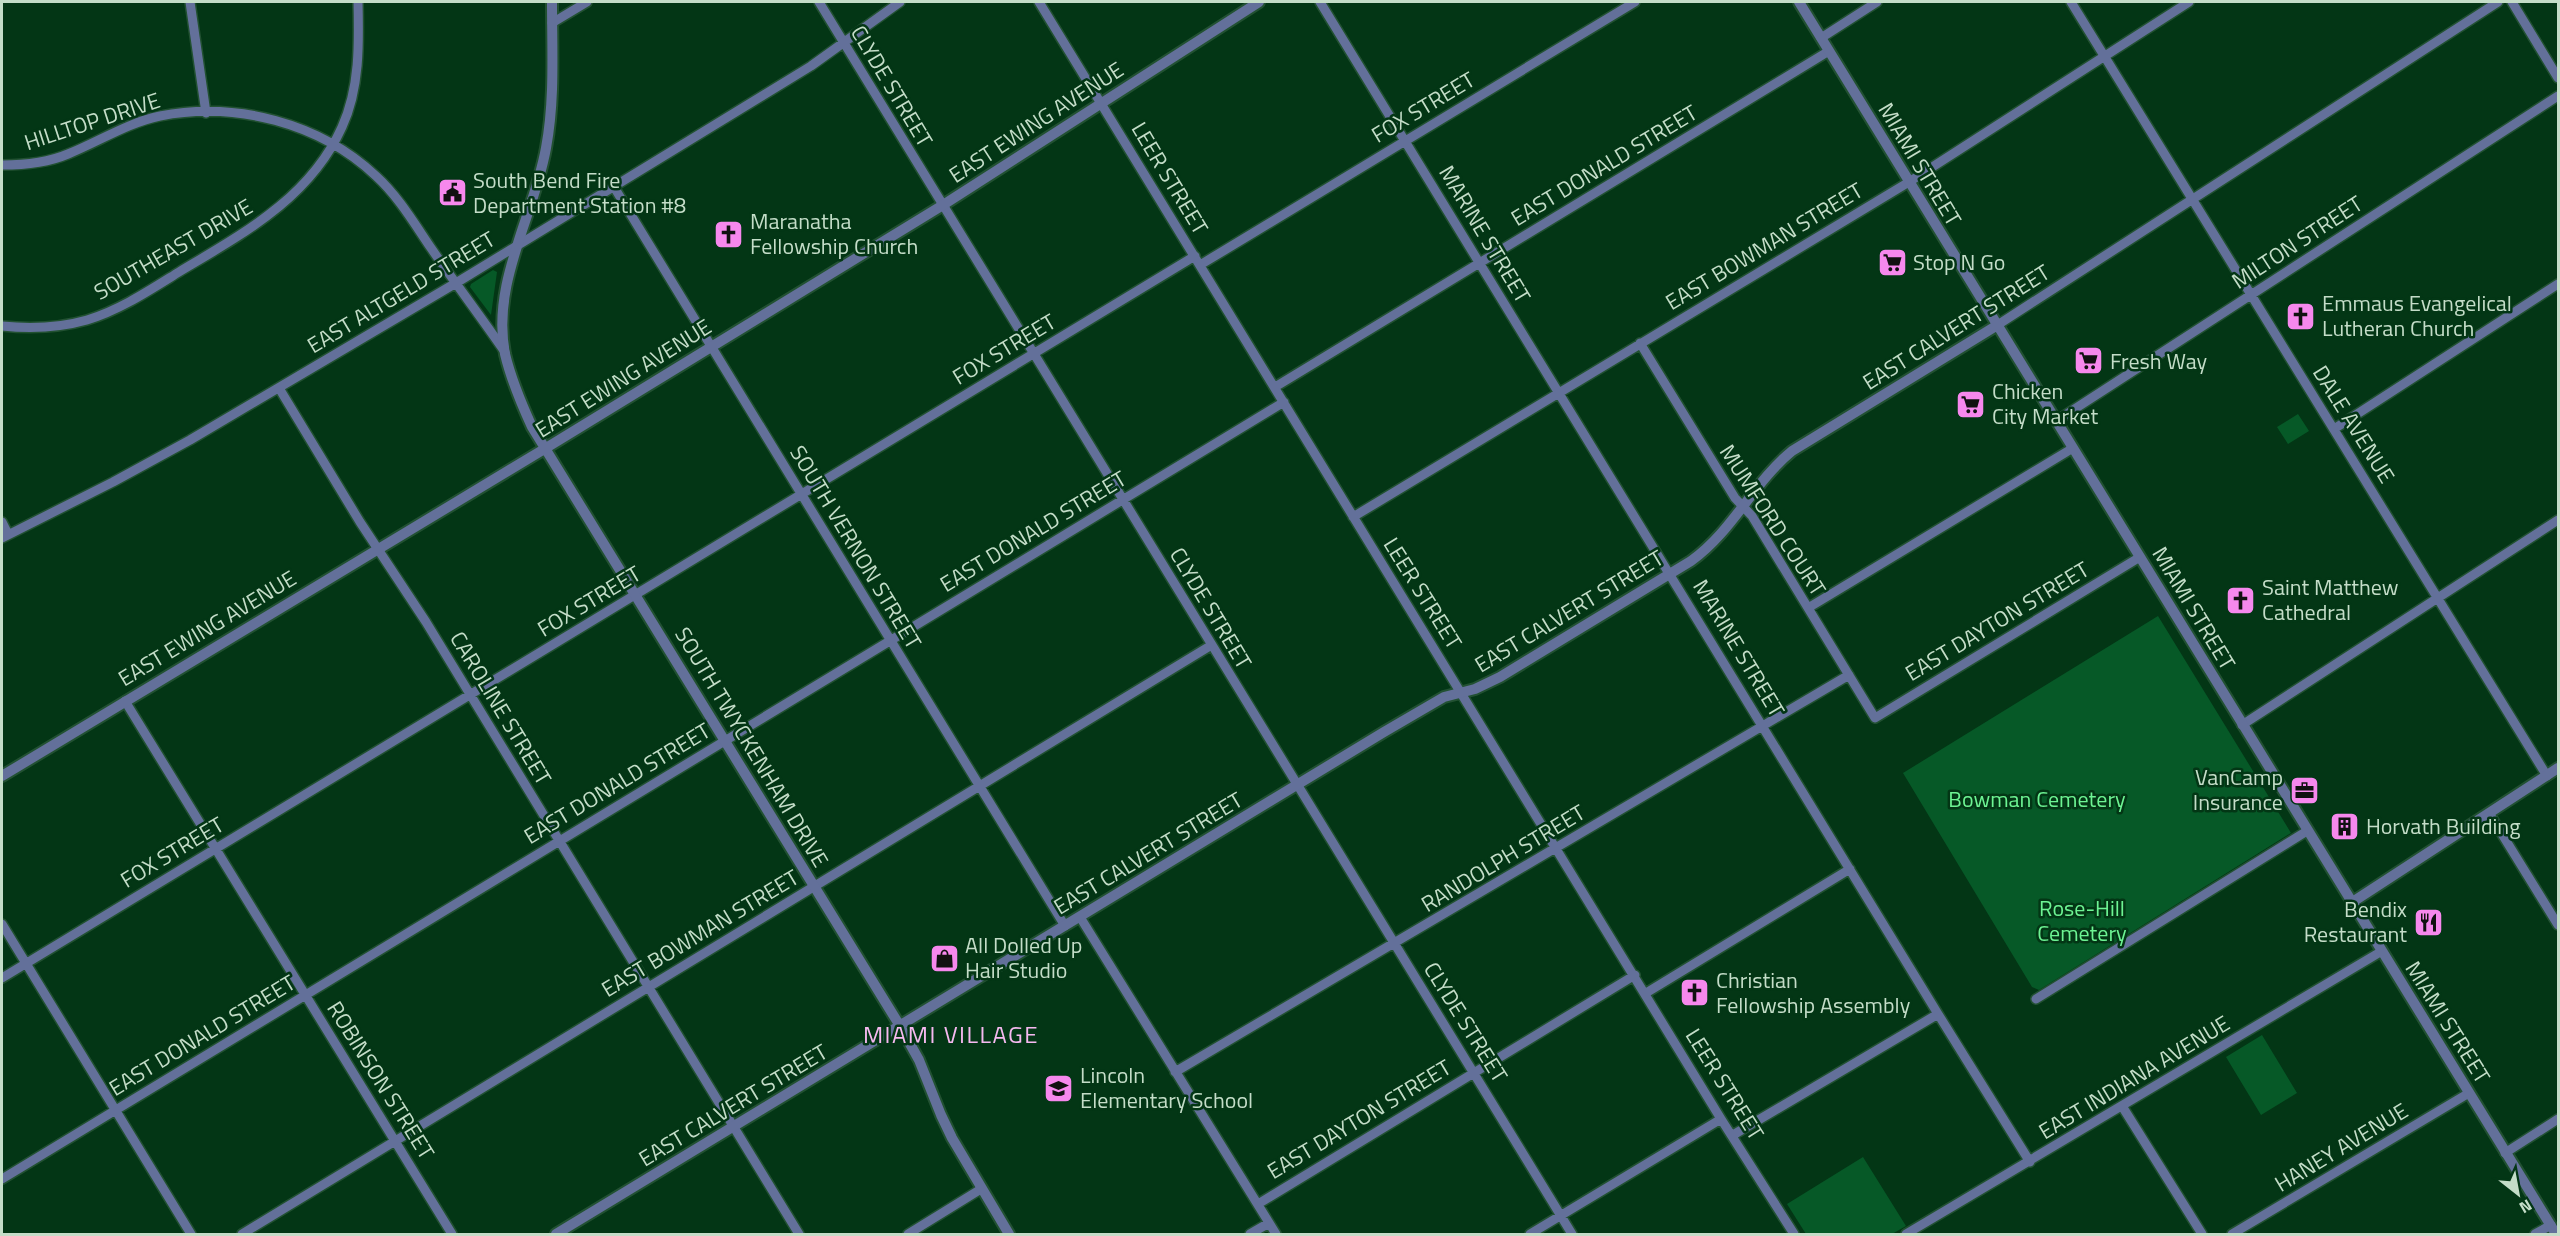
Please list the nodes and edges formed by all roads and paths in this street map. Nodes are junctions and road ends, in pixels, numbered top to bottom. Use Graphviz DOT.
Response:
graph roads {
  1 [pos="190,2"];
  2 [pos="358,2"];
  3 [pos="552,2"];
  4 [pos="586,2"];
  5 [pos="819,2"];
  6 [pos="900,2"];
  7 [pos="1039,2"];
  8 [pos="1259,2"];
  9 [pos="1320,2"];
  10 [pos="1635,2"];
  11 [pos="1799,2"];
  12 [pos="1877,2"];
  13 [pos="2071,2"];
  14 [pos="2189,2"];
  15 [pos="2498,2"];
  16 [pos="2512,2"];
  17 [pos="552,23"];
  18 [pos="1821,38"];
  19 [pos="843,43"];
  20 [pos="1829,51"];
  21 [pos="2105,57"];
  22 [pos="2559,78"];
  23 [pos="2559,96"];
  24 [pos="1102,103"];
  25 [pos="206,113"];
  26 [pos="1405,140"];
  27 [pos="333,145"];
  28 [pos="2,165"];
  29 [pos="1909,182"];
  30 [pos="615,187"];
  31 [pos="2194,200"];
  32 [pos="943,205"];
  33 [pos="517,246"];
  34 [pos="1197,261"];
  35 [pos="1479,263"];
  36 [pos="456,283"];
  37 [pos="2559,284"];
  38 [pos="2252,295"];
  39 [pos="2,326"];
  40 [pos="1996,326"];
  41 [pos="1640,343"];
  42 [pos="711,347"];
  43 [pos="505,351"];
  44 [pos="1034,354"];
  45 [pos="1275,387"];
  46 [pos="279,388"];
  47 [pos="1559,393"];
  48 [pos="1284,402"];
  49 [pos="2056,421"];
  50 [pos="2334,429"];
  51 [pos="546,448"];
  52 [pos="2073,448"];
  53 [pos="802,495"];
  54 [pos="1122,500"];
  55 [pos="1743,506"];
  56 [pos="1353,517"];
  57 [pos="2559,520"];
  58 [pos="2,522"];
  59 [pos="4,536"];
  60 [pos="378,548"];
  61 [pos="2140,557"];
  62 [pos="1671,574"];
  63 [pos="636,596"];
  64 [pos="2438,598"];
  65 [pos="1808,608"];
  66 [pos="890,640"];
  67 [pos="1210,646"];
  68 [pos="1849,675"];
  69 [pos="1461,691"];
  70 [pos="470,695"];
  71 [pos="125,701"];
  72 [pos="1875,718"];
  73 [pos="2242,725"];
  74 [pos="1763,726"];
  75 [pos="725,740"];
  76 [pos="2559,768"];
  77 [pos="2,776"];
  78 [pos="2547,776"];
  79 [pos="1298,785"];
  80 [pos="980,786"];
  81 [pos="2489,813"];
  82 [pos="2307,831"];
  83 [pos="558,841"];
  84 [pos="1557,848"];
  85 [pos="216,849"];
  86 [pos="1850,869"];
  87 [pos="814,886"];
  88 [pos="2351,903"];
  89 [pos="1080,917"];
  90 [pos="2,924"];
  91 [pos="2559,925"];
  92 [pos="1065,926"];
  93 [pos="1395,944"];
  94 [pos="2382,951"];
  95 [pos="26,963"];
  96 [pos="1635,975"];
  97 [pos="2,978"];
  98 [pos="648,987"];
  99 [pos="1646,993"];
  100 [pos="305,995"];
  101 [pos="2036,999"];
  102 [pos="1938,1014"];
  103 [pos="900,1026"];
  104 [pos="1175,1072"];
  105 [pos="1474,1073"];
  106 [pos="2469,1093"];
  107 [pos="2122,1106"];
  108 [pos="115,1110"];
  109 [pos="1721,1119"];
  110 [pos="2559,1119"];
  111 [pos="734,1127"];
  112 [pos="1733,1135"];
  113 [pos="395,1141"];
  114 [pos="2505,1153"];
  115 [pos="2030,1162"];
  116 [pos="2,1179"];
  117 [pos="981,1189"];
  118 [pos="1258,1204"];
  119 [pos="1561,1216"];
  120 [pos="1269,1223"];
  121 [pos="2554,1230"];
  122 [pos="191,1234"];
  123 [pos="242,1234"];
  124 [pos="452,1234"];
  125 [pos="556,1234"];
  126 [pos="799,1234"];
  127 [pos="908,1234"];
  128 [pos="1009,1234"];
  129 [pos="1250,1234"];
  130 [pos="1276,1234"];
  131 [pos="1530,1234"];
  132 [pos="1572,1234"];
  133 [pos="1794,1234"];
  134 [pos="1906,1234"];
  135 [pos="2202,1234"];
  136 [pos="2232,1234"];
  137 [pos="2535,1234"];
  1 -- 25 [label="street"];
  2 -- 27 [label="street, SOUTHEAST DRIVE"];
  3 -- 17 [label="street"];
  4 -- 17 [label="street"];
  5 -- 19 [label="street, CLYDE STREET"];
  6 -- 19 [label="street, EAST ALTGELD STREET"];
  7 -- 24 [label="street, LEER STREET"];
  8 -- 24 [label="street, EAST EWING AVENUE"];
  9 -- 26 [label="street, MARINE STREET"];
  10 -- 26 [label="street, FOX STREET"];
  11 -- 18 [label="street, MIAMI STREET"];
  12 -- 18 [label="street"];
  13 -- 21 [label="street, DALE AVENUE"];
  14 -- 21 [label="street, EAST BOWMAN STREET"];
  15 -- 31 [label="street, EAST CALVERT STREET"];
  16 -- 22 [label="street"];
  17 -- 33 [label="street"];
  18 -- 20 [label="street, MIAMI STREET"];
  19 -- 30 [label="street, EAST ALTGELD STREET"];
  19 -- 32 [label="street, CLYDE STREET"];
  20 -- 29 [label="street, MIAMI STREET"];
  20 -- 35 [label="street, EAST DONALD STREET"];
  21 -- 29 [label="street, EAST BOWMAN STREET"];
  21 -- 31 [label="street, DALE AVENUE"];
  23 -- 38 [label="street, MILTON STREET"];
  24 -- 32 [label="street, EAST EWING AVENUE"];
  24 -- 34 [label="street, LEER STREET"];
  25 -- 27 [label="street, HILLTOP DRIVE"];
  25 -- 28 [label="street, HILLTOP DRIVE"];
  26 -- 34 [label="street, FOX STREET"];
  26 -- 35 [label="street, MARINE STREET"];
  27 -- 36 [label="street, HILLTOP DRIVE"];
  27 -- 39 [label="street, SOUTHEAST DRIVE"];
  29 -- 40 [label="street, MIAMI STREET"];
  29 -- 41 [label="street, EAST BOWMAN STREET"];
  30 -- 33 [label="street, EAST ALTGELD STREET"];
  30 -- 42 [label="street, SOUTH VERNON STREET"];
  31 -- 38 [label="street, DALE AVENUE"];
  31 -- 40 [label="street, EAST CALVERT STREET"];
  32 -- 42 [label="street, EAST EWING AVENUE"];
  32 -- 44 [label="street, CLYDE STREET"];
  33 -- 36 [label="street, EAST ALTGELD STREET"];
  33 -- 43 [label="street"];
  34 -- 44 [label="street, FOX STREET"];
  34 -- 45 [label="street, LEER STREET"];
  35 -- 45 [label="street, EAST DONALD STREET"];
  35 -- 47 [label="street, MARINE STREET"];
  36 -- 43 [label="street, SOUTH TWYCKENHAM DRIVE"];
  36 -- 46 [label="street, EAST ALTGELD STREET"];
  37 -- 50 [label="street"];
  38 -- 49 [label="street, MILTON STREET"];
  38 -- 50 [label="street, DALE AVENUE"];
  40 -- 49 [label="street, MIAMI STREET"];
  40 -- 55 [label="street, EAST CALVERT STREET"];
  41 -- 47 [label="street, EAST BOWMAN STREET"];
  41 -- 55 [label="street, MUMFORD COURT"];
  42 -- 51 [label="street, EAST EWING AVENUE"];
  42 -- 53 [label="street, SOUTH VERNON STREET"];
  43 -- 51 [label="street, SOUTH TWYCKENHAM DRIVE"];
  44 -- 53 [label="street, FOX STREET"];
  44 -- 54 [label="street, CLYDE STREET"];
  45 -- 48 [label="street, LEER STREET"];
  46 -- 59 [label="street, EAST ALTGELD STREET"];
  46 -- 60 [label="street, CAROLINE STREET"];
  47 -- 56 [label="street, EAST BOWMAN STREET"];
  47 -- 62 [label="street, MARINE STREET"];
  48 -- 54 [label="street, EAST DONALD STREET"];
  48 -- 56 [label="street, LEER STREET"];
  49 -- 52 [label="street, MIAMI STREET"];
  50 -- 64 [label="street, DALE AVENUE"];
  51 -- 60 [label="street, EAST EWING AVENUE"];
  51 -- 63 [label="street, SOUTH TWYCKENHAM DRIVE"];
  52 -- 61 [label="street, MIAMI STREET"];
  52 -- 65 [label="street"];
  53 -- 63 [label="street, FOX STREET"];
  53 -- 66 [label="street, SOUTH VERNON STREET"];
  54 -- 66 [label="street, EAST DONALD STREET"];
  54 -- 67 [label="street, CLYDE STREET"];
  55 -- 62 [label="street, EAST CALVERT STREET"];
  55 -- 65 [label="street, MUMFORD COURT"];
  56 -- 69 [label="street, LEER STREET"];
  57 -- 64 [label="street"];
  58 -- 59 [label="street"];
  60 -- 70 [label="street, CAROLINE STREET"];
  60 -- 71 [label="street, EAST EWING AVENUE"];
  61 -- 72 [label="street, EAST DAYTON STREET"];
  61 -- 73 [label="street, MIAMI STREET"];
  62 -- 69 [label="street, EAST CALVERT STREET"];
  62 -- 74 [label="street, MARINE STREET"];
  63 -- 70 [label="street, FOX STREET"];
  63 -- 75 [label="street, SOUTH TWYCKENHAM DRIVE"];
  64 -- 73 [label="street"];
  64 -- 78 [label="street, DALE AVENUE"];
  65 -- 68 [label="street, MUMFORD COURT"];
  66 -- 75 [label="street, EAST DONALD STREET"];
  66 -- 80 [label="street, SOUTH VERNON STREET"];
  67 -- 79 [label="street, CLYDE STREET"];
  67 -- 80 [label="street, EAST BOWMAN STREET"];
  68 -- 72 [label="street, MUMFORD COURT"];
  68 -- 74 [label="street, RANDOLPH STREET"];
  69 -- 79 [label="street, EAST CALVERT STREET"];
  69 -- 84 [label="street, LEER STREET"];
  70 -- 83 [label="street, CAROLINE STREET"];
  70 -- 85 [label="street, FOX STREET"];
  71 -- 77 [label="street, EAST EWING AVENUE"];
  71 -- 85 [label="street, ROBINSON STREET"];
  73 -- 82 [label="street, MIAMI STREET"];
  74 -- 84 [label="street, RANDOLPH STREET"];
  74 -- 86 [label="street, MARINE STREET"];
  75 -- 83 [label="street, EAST DONALD STREET"];
  75 -- 87 [label="street, SOUTH TWYCKENHAM DRIVE"];
  76 -- 78 [label="street"];
  78 -- 81 [label="street"];
  79 -- 89 [label="street, EAST CALVERT STREET"];
  79 -- 93 [label="street, CLYDE STREET"];
  80 -- 87 [label="street, EAST BOWMAN STREET"];
  80 -- 92 [label="street, SOUTH VERNON STREET"];
  81 -- 88 [label="street"];
  81 -- 91 [label="street"];
  82 -- 88 [label="street, MIAMI STREET"];
  82 -- 101 [label="street"];
  83 -- 98 [label="street, CAROLINE STREET"];
  83 -- 100 [label="street, EAST DONALD STREET"];
  84 -- 93 [label="street, RANDOLPH STREET"];
  84 -- 96 [label="street, LEER STREET"];
  85 -- 95 [label="street, FOX STREET"];
  85 -- 100 [label="street, ROBINSON STREET"];
  86 -- 99 [label="street"];
  86 -- 102 [label="street, MARINE STREET"];
  87 -- 98 [label="street, EAST BOWMAN STREET"];
  87 -- 103 [label="street, SOUTH TWYCKENHAM DRIVE"];
  88 -- 94 [label="street, MIAMI STREET"];
  89 -- 92 [label="street, EAST CALVERT STREET"];
  89 -- 104 [label="street"];
  90 -- 95 [label="street"];
  92 -- 103 [label="street, EAST CALVERT STREET"];
  93 -- 104 [label="street, RANDOLPH STREET"];
  93 -- 105 [label="street, CLYDE STREET"];
  94 -- 106 [label="street, MIAMI STREET"];
  94 -- 107 [label="street, EAST INDIANA AVENUE"];
  95 -- 97 [label="street, FOX STREET"];
  95 -- 108 [label="street"];
  96 -- 99 [label="street, LEER STREET"];
  96 -- 105 [label="street, EAST DAYTON STREET"];
  98 -- 111 [label="street, CAROLINE STREET"];
  98 -- 113 [label="street, EAST BOWMAN STREET"];
  99 -- 109 [label="street, LEER STREET"];
  100 -- 108 [label="street, EAST DONALD STREET"];
  100 -- 113 [label="street, ROBINSON STREET"];
  102 -- 112 [label="street"];
  102 -- 115 [label="street, MARINE STREET"];
  103 -- 111 [label="street, EAST CALVERT STREET"];
  103 -- 117 [label="street, SOUTH TWYCKENHAM DRIVE"];
  104 -- 118 [label="street"];
  105 -- 118 [label="street, EAST DAYTON STREET"];
  105 -- 119 [label="street, CLYDE STREET"];
  106 -- 114 [label="street, MIAMI STREET"];
  106 -- 136 [label="street, HANEY AVENUE"];
  107 -- 115 [label="street, EAST INDIANA AVENUE"];
  107 -- 135 [label="street"];
  108 -- 116 [label="street, EAST DONALD STREET"];
  108 -- 122 [label="street"];
  109 -- 112 [label="street, LEER STREET"];
  109 -- 119 [label="street"];
  110 -- 114 [label="street"];
  111 -- 125 [label="street, EAST CALVERT STREET"];
  111 -- 126 [label="street, CAROLINE STREET"];
  112 -- 133 [label="street, LEER STREET"];
  113 -- 123 [label="street, EAST BOWMAN STREET"];
  113 -- 124 [label="street, ROBINSON STREET"];
  114 -- 121 [label="street, MIAMI STREET"];
  115 -- 134 [label="street, EAST INDIANA AVENUE"];
  117 -- 127 [label="street"];
  117 -- 128 [label="street, SOUTH TWYCKENHAM DRIVE"];
  118 -- 120 [label="street"];
  119 -- 131 [label="street"];
  119 -- 132 [label="street, CLYDE STREET"];
  120 -- 129 [label="street"];
  120 -- 130 [label="street"];
  121 -- 137 [label="street"];
}
